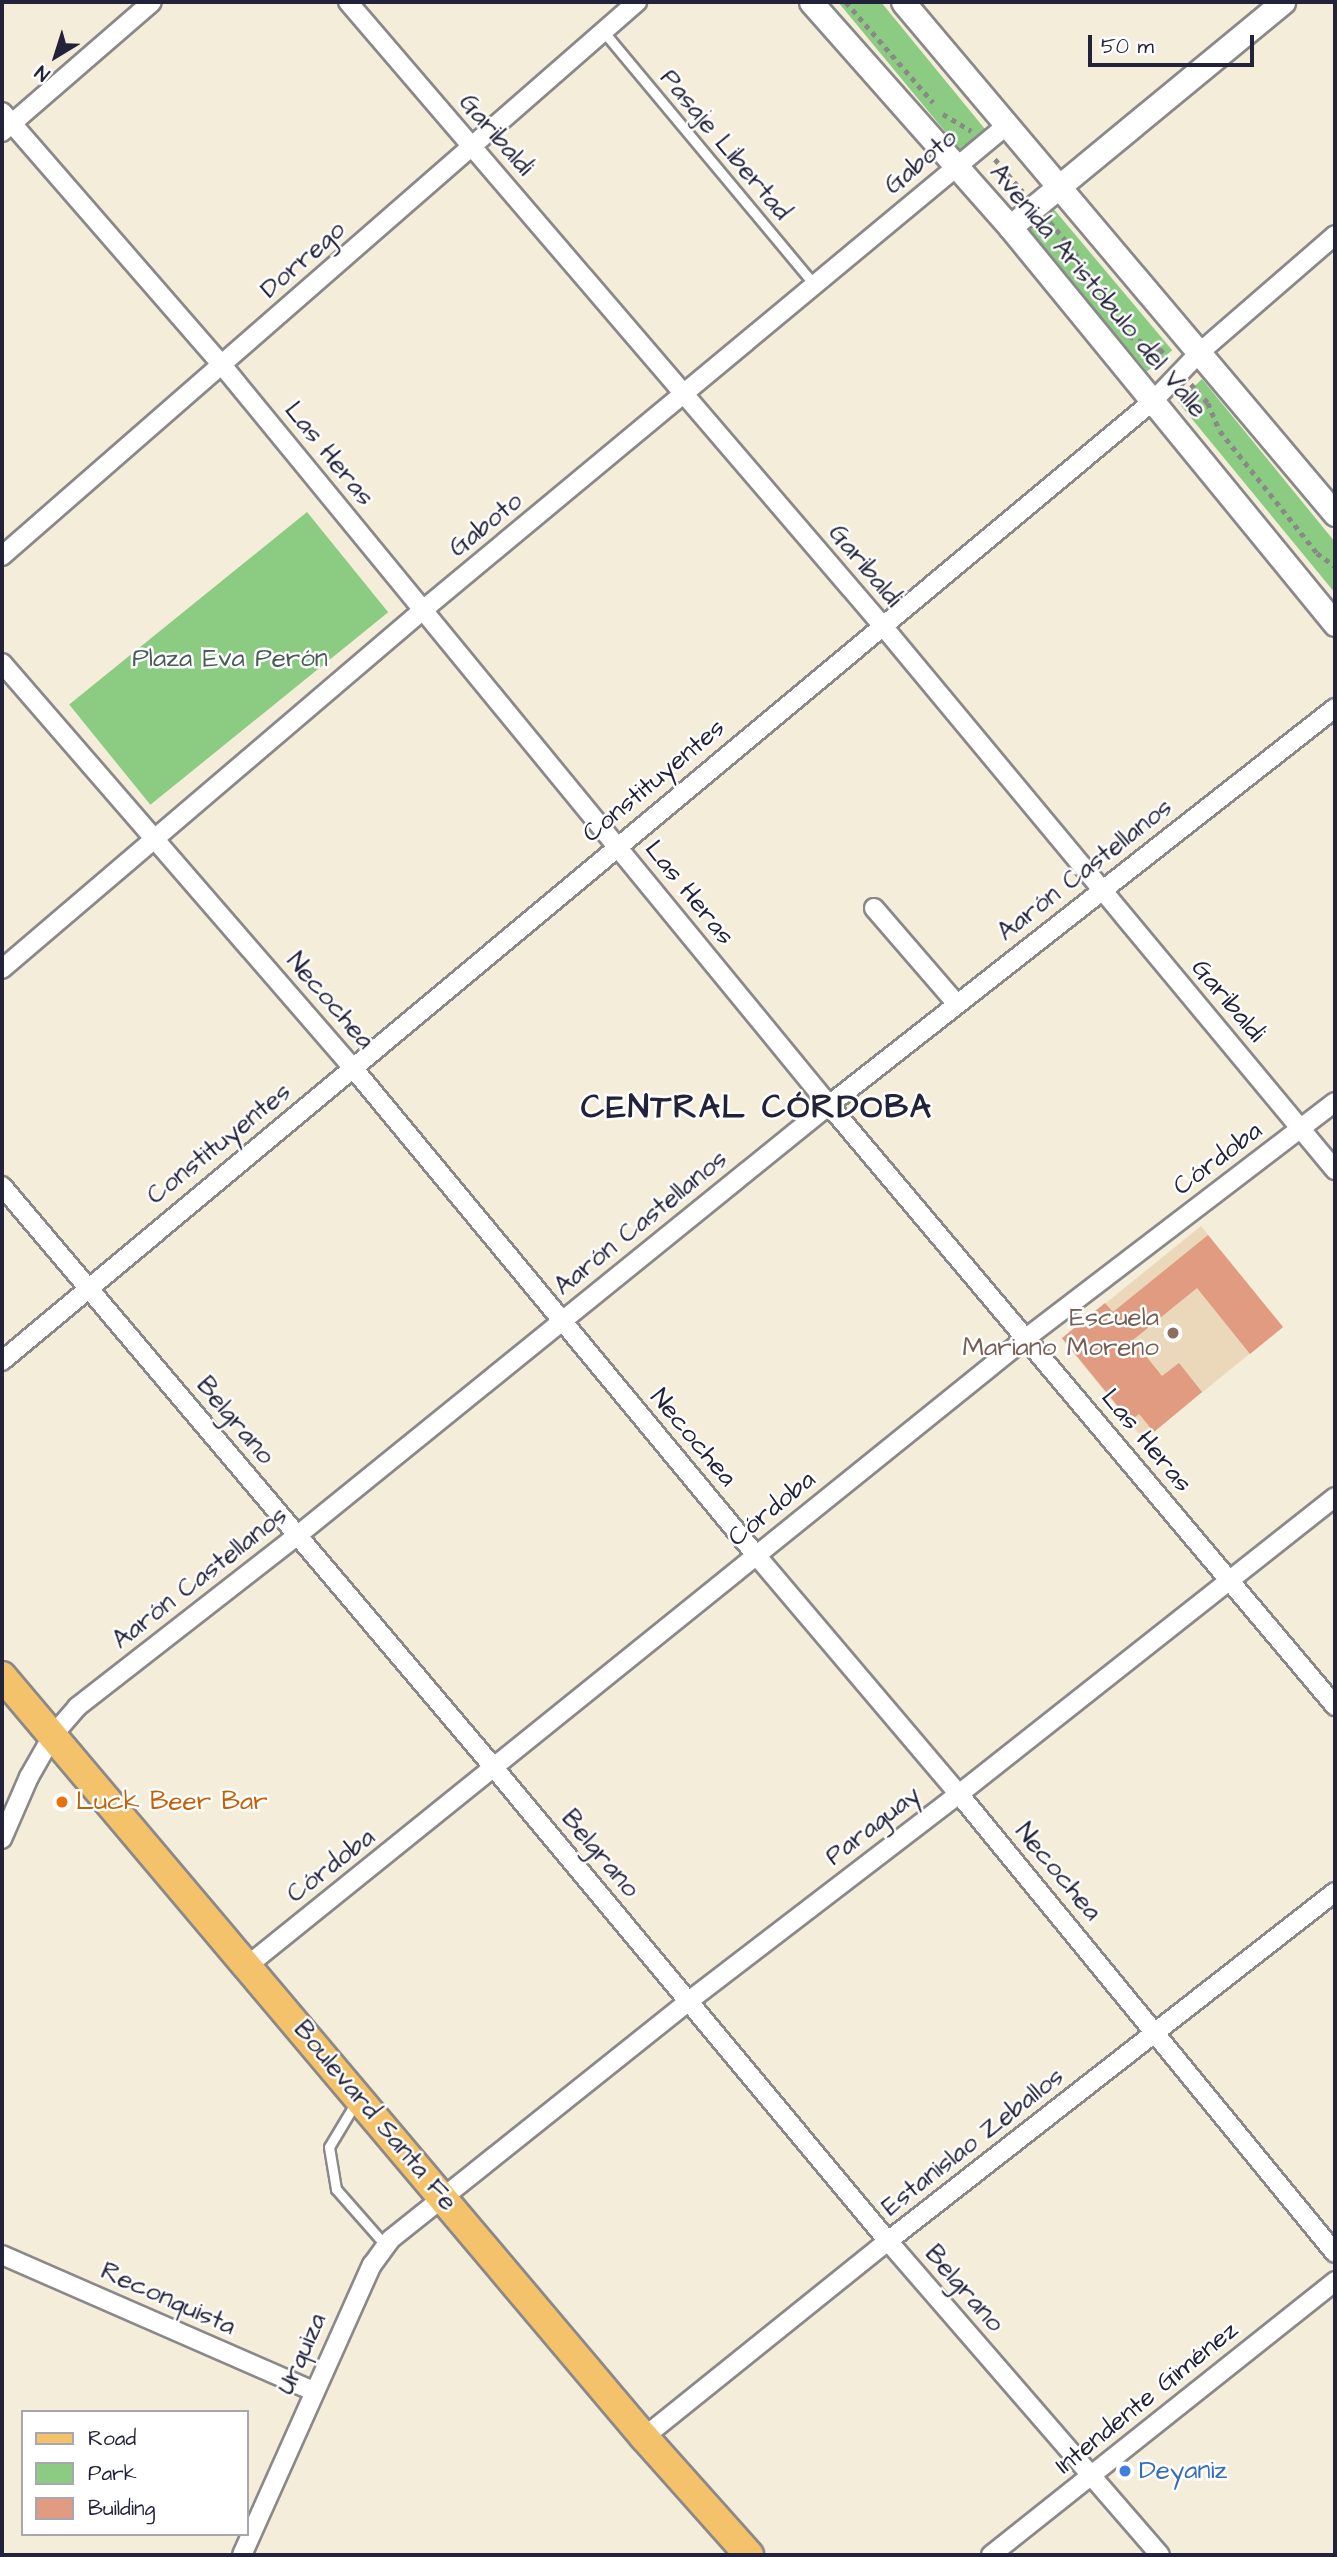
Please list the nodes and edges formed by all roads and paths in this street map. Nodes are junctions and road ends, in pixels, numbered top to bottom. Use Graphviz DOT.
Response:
graph roads {
  1 [pos="152,2"];
  2 [pos="348,2"];
  3 [pos="637,2"];
  4 [pos="811,2"];
  5 [pos="846,2"];
  6 [pos="903,2"];
  7 [pos="1283,2"];
  8 [pos="603,31"];
  9 [pos="5,123"];
  10 [pos="1007,125"];
  11 [pos="983,145"];
  12 [pos="472,146"];
  13 [pos="956,167"];
  14 [pos="1059,187"];
  15 [pos="1036,206"];
  16 [pos="1010,227"];
  17 [pos="1335,235"];
  18 [pos="815,285"];
  19 [pos="1199,353"];
  20 [pos="222,365"];
  21 [pos="685,395"];
  22 [pos="1154,400"];
  23 [pos="1334,510"];
  24 [pos="2,556"];
  25 [pos="423,610"];
  26 [pos="1335,624"];
  27 [pos="881,625"];
  28 [pos="2,663"];
  29 [pos="1335,708"];
  30 [pos="153,840"];
  31 [pos="617,847"];
  32 [pos="1101,890"];
  33 [pos="874,908"];
  34 [pos="2,970"];
  35 [pos="957,1004"];
  36 [pos="353,1068"];
  37 [pos="1335,1102"];
  38 [pos="830,1105"];
  39 [pos="1301,1129"];
  40 [pos="1335,1170"];
  41 [pos="2,1186"];
  42 [pos="87,1288"];
  43 [pos="561,1321"];
  44 [pos="1025,1339"];
  45 [pos="2,1361"];
  46 [pos="1335,1497"];
  47 [pos="298,1535"];
  48 [pos="757,1555"];
  49 [pos="1229,1579"];
  50 [pos="2,1676"];
  51 [pos="1335,1706"];
  52 [pos="53,1735"];
  53 [pos="495,1769"];
  54 [pos="959,1794"];
  55 [pos="2,1839"];
  56 [pos="1335,1892"];
  57 [pos="247,1966"];
  58 [pos="689,2001"];
  59 [pos="1157,2033"];
  60 [pos="359,2097"];
  61 [pos="443,2198"];
  62 [pos="888,2241"];
  63 [pos="386,2246"];
  64 [pos="1335,2253"];
  65 [pos="2,2255"];
  66 [pos="1335,2281"];
  67 [pos="314,2391"];
  68 [pos="644,2437"];
  69 [pos="1091,2476"];
  70 [pos="242,2555"];
  71 [pos="749,2555"];
  72 [pos="991,2555"];
  73 [pos="1160,2555"];
  1 -- 9 [label="street"];
  2 -- 12 [label="street, Garibaldi"];
  3 -- 8 [label="street, Dorrego"];
  4 -- 13 [label="street, Avenida Aristóbulo del Valle"];
  5 -- 11 [label="path"];
  6 -- 10 [label="street, Avenida Aristóbulo del Valle"];
  7 -- 14 [label="street"];
  8 -- 12 [label="street, Dorrego"];
  8 -- 18 [label="lane, Pasaje Libertad"];
  9 -- 20 [label="street, Las Heras"];
  10 -- 11 [label="street, Gaboto"];
  10 -- 14 [label="street, Avenida Aristóbulo del Valle"];
  11 -- 13 [label="street, Gaboto"];
  11 -- 15 [label="path"];
  12 -- 20 [label="street, Dorrego"];
  12 -- 21 [label="street, Garibaldi"];
  13 -- 16 [label="street, Avenida Aristóbulo del Valle"];
  13 -- 18 [label="street, Gaboto"];
  14 -- 15 [label="street"];
  14 -- 19 [label="street, Avenida Aristóbulo del Valle"];
  15 -- 16 [label="street"];
  16 -- 22 [label="street, Avenida Aristóbulo del Valle"];
  17 -- 19 [label="street, Constituyentes"];
  18 -- 21 [label="street, Gaboto"];
  19 -- 22 [label="street, Constituyentes"];
  19 -- 23 [label="street, Avenida Aristóbulo del Valle"];
  20 -- 24 [label="street, Dorrego"];
  20 -- 25 [label="street, Las Heras"];
  21 -- 25 [label="street, Gaboto"];
  21 -- 27 [label="street, Garibaldi"];
  22 -- 26 [label="street, Avenida Aristóbulo del Valle"];
  22 -- 27 [label="street, Constituyentes"];
  25 -- 30 [label="street, Gaboto"];
  25 -- 31 [label="street, Las Heras"];
  27 -- 31 [label="street, Constituyentes"];
  27 -- 32 [label="street, Garibaldi"];
  28 -- 30 [label="street, Necochea"];
  29 -- 32 [label="street, Aarón Castellanos"];
  30 -- 34 [label="street, Gaboto"];
  30 -- 36 [label="street, Necochea"];
  31 -- 36 [label="street, Constituyentes"];
  31 -- 38 [label="street, Las Heras"];
  32 -- 35 [label="street, Aarón Castellanos"];
  32 -- 39 [label="street, Garibaldi"];
  33 -- 35 [label="street"];
  35 -- 38 [label="street, Aarón Castellanos"];
  36 -- 42 [label="street, Constituyentes"];
  36 -- 43 [label="street, Necochea"];
  37 -- 39 [label="street, Córdoba"];
  38 -- 43 [label="street, Aarón Castellanos"];
  38 -- 44 [label="street, Las Heras"];
  39 -- 40 [label="street, Garibaldi"];
  39 -- 44 [label="street, Córdoba"];
  41 -- 42 [label="street, Belgrano"];
  42 -- 45 [label="street, Constituyentes"];
  42 -- 47 [label="street, Belgrano"];
  43 -- 47 [label="street, Aarón Castellanos"];
  43 -- 48 [label="street, Necochea"];
  44 -- 48 [label="street, Córdoba"];
  44 -- 49 [label="street, Las Heras"];
  46 -- 49 [label="street, Paraguay"];
  47 -- 52 [label="street, Aarón Castellanos"];
  47 -- 53 [label="street, Belgrano"];
  48 -- 53 [label="street, Córdoba"];
  48 -- 54 [label="street, Necochea"];
  49 -- 51 [label="street, Las Heras"];
  49 -- 54 [label="street, Paraguay"];
  50 -- 52 [label="main road, Boulevard Santa Fe"];
  52 -- 55 [label="street, Aarón Castellanos"];
  52 -- 57 [label="main road, Boulevard Santa Fe"];
  53 -- 57 [label="street, Córdoba"];
  53 -- 58 [label="street, Belgrano"];
  54 -- 58 [label="street, Paraguay"];
  54 -- 59 [label="street, Necochea"];
  56 -- 59 [label="street, Estanislao Zeballos"];
  57 -- 60 [label="main road, Boulevard Santa Fe"];
  58 -- 61 [label="street, Paraguay"];
  58 -- 62 [label="street, Belgrano"];
  59 -- 62 [label="street, Estanislao Zeballos"];
  59 -- 64 [label="street, Necochea"];
  60 -- 61 [label="main road, Boulevard Santa Fe"];
  60 -- 63 [label="lane"];
  61 -- 63 [label="street, Urquiza"];
  61 -- 68 [label="main road, Boulevard Santa Fe"];
  62 -- 68 [label="street, Estanislao Zeballos"];
  62 -- 69 [label="street, Belgrano"];
  63 -- 67 [label="street, Urquiza"];
  65 -- 67 [label="street, Reconquista"];
  66 -- 69 [label="street, Intendente Giménez"];
  67 -- 70 [label="street, Urquiza"];
  68 -- 71 [label="main road, Boulevard Santa Fe"];
  69 -- 72 [label="street, Intendente Giménez"];
  69 -- 73 [label="street, Belgrano"];
}
